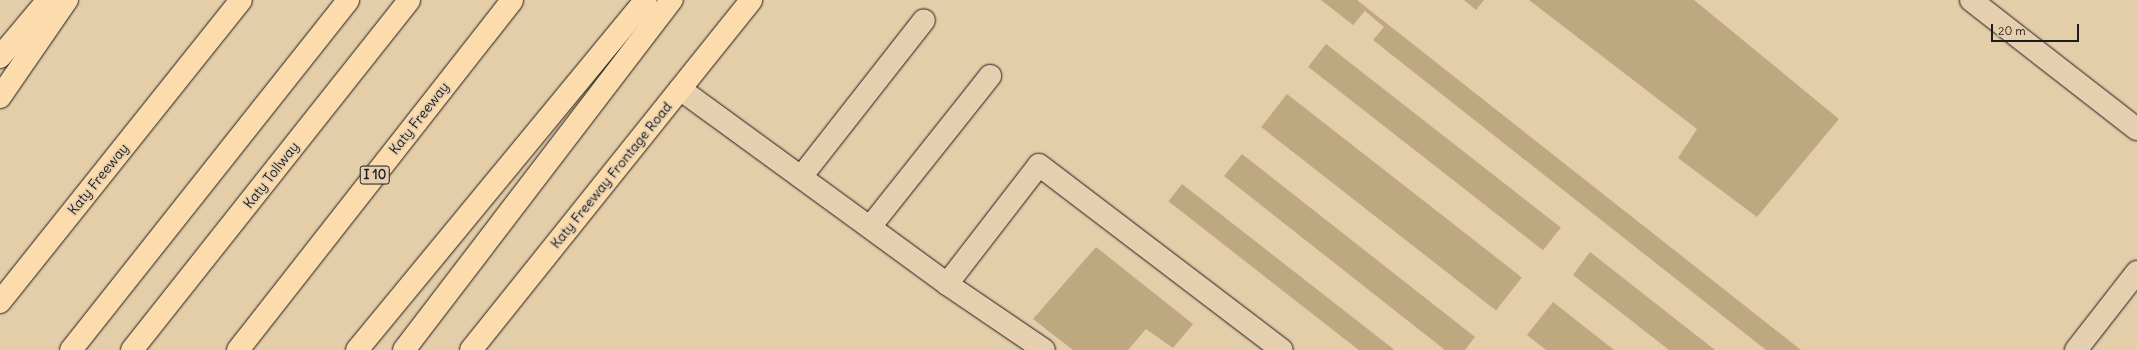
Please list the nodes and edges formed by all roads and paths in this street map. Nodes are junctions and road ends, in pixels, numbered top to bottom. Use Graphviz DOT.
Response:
graph roads {
  1 [pos="48,0"];
  2 [pos="67,0"];
  3 [pos="241,0"];
  4 [pos="348,0"];
  5 [pos="409,0"];
  6 [pos="512,0"];
  7 [pos="646,0"];
  8 [pos="672,0"];
  9 [pos="751,0"];
  10 [pos="1971,0"];
  11 [pos="924,20"];
  12 [pos="0,57"];
  13 [pos="990,76"];
  14 [pos="680,89"];
  15 [pos="0,96"];
  16 [pos="2137,129"];
  17 [pos="801,177"];
  18 [pos="870,227"];
  19 [pos="2137,272"];
  20 [pos="947,284"];
  21 [pos="0,302"];
  22 [pos="71,350"];
  23 [pos="132,350"];
  24 [pos="238,350"];
  25 [pos="357,350"];
  26 [pos="404,350"];
  27 [pos="471,350"];
  28 [pos="1044,350"];
  29 [pos="1282,350"];
  30 [pos="2076,350"];
  1 -- 12 [label="main road"];
  2 -- 15 [label="main road"];
  3 -- 21 [label="main road, Katy Freeway"];
  4 -- 22 [label="main road"];
  5 -- 23 [label="main road, Katy Tollway"];
  6 -- 24 [label="main road, Katy Freeway / I 10"];
  7 -- 25 [label="main road"];
  8 -- 26 [label="main road"];
  9 -- 14 [label="main road, Katy Freeway Frontage Road"];
  10 -- 16 [label="street"];
  11 -- 17 [label="street"];
  13 -- 18 [label="street"];
  14 -- 17 [label="street"];
  14 -- 27 [label="main road, Katy Freeway Frontage Road"];
  17 -- 18 [label="street"];
  18 -- 20 [label="street"];
  19 -- 30 [label="street"];
  20 -- 28 [label="street"];
  20 -- 29 [label="street"];
}
